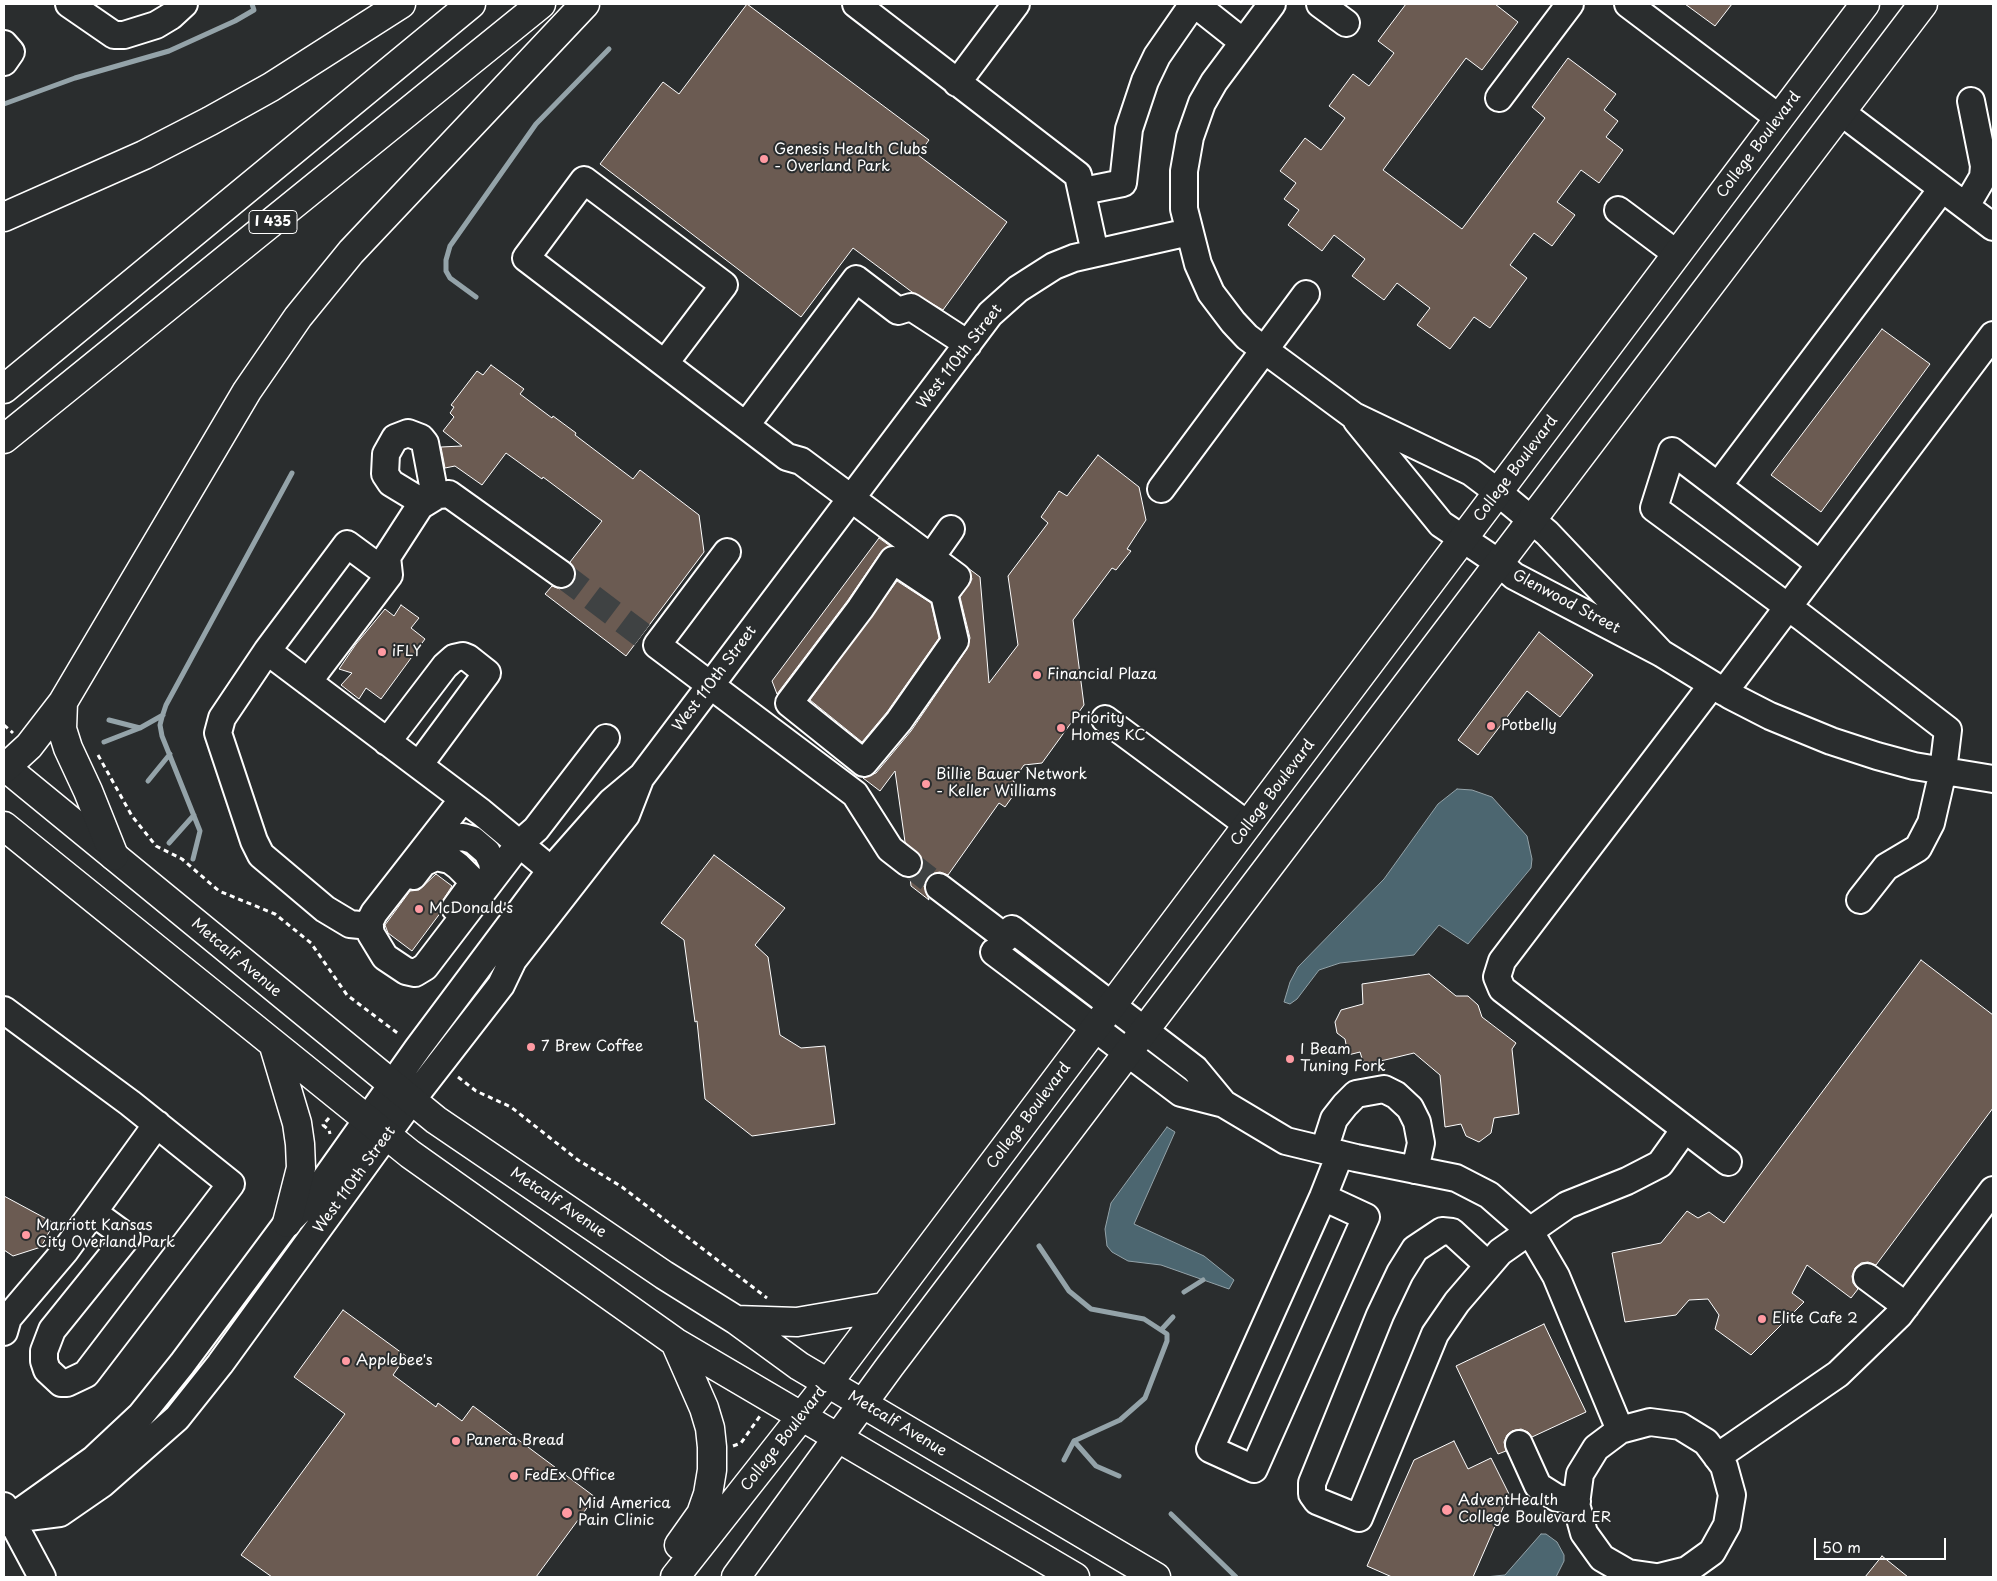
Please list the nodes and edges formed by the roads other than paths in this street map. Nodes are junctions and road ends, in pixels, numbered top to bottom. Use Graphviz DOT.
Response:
graph roads {
  1 [pos="69,4"];
  2 [pos="184,4"];
  3 [pos="402,4"];
  4 [pos="471,4"];
  5 [pos="541,4"];
  6 [pos="585,4"];
  7 [pos="856,4"];
  8 [pos="1016,4"];
  9 [pos="1194,4"];
  10 [pos="1272,4"];
  11 [pos="1320,4"];
  12 [pos="1570,4"];
  13 [pos="1628,4"];
  14 [pos="1865,4"];
  15 [pos="1923,4"];
  16 [pos="1346,23"];
  17 [pos="1243,42"];
  18 [pos="957,82"];
  19 [pos="1499,98"];
  20 [pos="1971,101"];
  21 [pos="1841,112"];
  22 [pos="1779,118"];
  23 [pos="1942,189"];
  24 [pos="1083,191"];
  25 [pos="1966,206"];
  26 [pos="1618,210"];
  27 [pos="4,217"];
  28 [pos="1992,225"];
  29 [pos="1189,232"];
  30 [pos="1095,253"];
  31 [pos="1677,254"];
  32 [pos="1306,294"];
  33 [pos="1993,335"];
  34 [pos="968,344"];
  35 [pos="1264,350"];
  36 [pos="664,363"];
  37 [pos="4,389"];
  38 [pos="1354,416"];
  39 [pos="746,425"];
  40 [pos="4,439"];
  41 [pos="1718,486"];
  42 [pos="1161,489"];
  43 [pos="1499,493"];
  44 [pos="851,498"];
  45 [pos="1532,521"];
  46 [pos="1464,539"];
  47 [pos="727,552"];
  48 [pos="1499,563"];
  49 [pos="1820,564"];
  50 [pos="561,574"];
  51 [pos="389,575"];
  52 [pos="944,594"];
  53 [pos="1788,607"];
  54 [pos="267,652"];
  55 [pos="1661,653"];
  56 [pos="308,682"];
  57 [pos="709,686"];
  58 [pos="1718,688"];
  59 [pos="63,702"];
  60 [pos="1105,719"];
  61 [pos="606,738"];
  62 [pos="387,742"];
  63 [pos="419,765"];
  64 [pos="4,767"];
  65 [pos="1943,771"];
  66 [pos="642,776"];
  67 [pos="1993,779"];
  68 [pos="463,799"];
  69 [pos="4,826"];
  70 [pos="1248,826"];
  71 [pos="519,844"];
  72 [pos="427,855"];
  73 [pos="114,856"];
  74 [pos="908,863"];
  75 [pos="551,870"];
  76 [pos="479,886"];
  77 [pos="939,887"];
  78 [pos="1860,900"];
  79 [pos="370,930"];
  80 [pos="1004,940"];
  81 [pos="1111,1006"];
  82 [pos="4,1010"];
  83 [pos="1095,1028"];
  84 [pos="1144,1031"];
  85 [pos="274,1046"];
  86 [pos="1128,1053"];
  87 [pos="401,1093"];
  88 [pos="1224,1104"];
  89 [pos="157,1124"];
  90 [pos="378,1127"];
  91 [pos="1685,1129"];
  92 [pos="1332,1152"];
  93 [pos="1728,1162"];
  94 [pos="1415,1170"];
  95 [pos="1993,1190"];
  96 [pos="1323,1197"];
  97 [pos="94,1212"];
  98 [pos="287,1223"];
  99 [pos="1529,1230"];
  100 [pos="1488,1266"];
  101 [pos="1867,1277"];
  102 [pos="1906,1306"];
  103 [pos="884,1307"];
  104 [pos="736,1320"];
  105 [pos="4,1332"];
  106 [pos="675,1342"];
  107 [pos="828,1383"];
  108 [pos="863,1404"];
  109 [pos="802,1416"];
  110 [pos="1620,1430"];
  111 [pos="838,1437"];
  112 [pos="1519,1444"];
  113 [pos="1717,1457"];
  114 [pos="1577,1501"];
  115 [pos="6,1516"];
  116 [pos="678,1573"];
  117 [pos="42,1577"];
  118 [pos="736,1577"];
  119 [pos="1075,1577"];
  120 [pos="1156,1577"];
  121 [pos="1657,1577"];
  1 -- 2 [label="street"];
  3 -- 27 [label="main road"];
  4 -- 37 [label="main road, I 435"];
  5 -- 40 [label="main road, I 435"];
  6 -- 59 [label="main road"];
  7 -- 18 [label="street"];
  8 -- 18 [label="street"];
  9 -- 17 [label="street"];
  9 -- 24 [label="street"];
  10 -- 17 [label="street"];
  11 -- 16 [label="street"];
  12 -- 19 [label="street"];
  13 -- 22 [label="street"];
  14 -- 22 [label="main road, College Boulevard"];
  15 -- 21 [label="main road"];
  17 -- 29 [label="street"];
  18 -- 24 [label="street"];
  20 -- 25 [label="street"];
  21 -- 23 [label="street"];
  21 -- 45 [label="main road"];
  22 -- 31 [label="main road, College Boulevard"];
  23 -- 25 [label="street"];
  23 -- 41 [label="street"];
  24 -- 30 [label="street"];
  25 -- 28 [label="street"];
  26 -- 31 [label="street"];
  29 -- 30 [label="street, West 110th Street"];
  29 -- 35 [label="street, Glenwood Street"];
  30 -- 34 [label="street, West 110th Street"];
  31 -- 43 [label="main road, College Boulevard"];
  32 -- 35 [label="street"];
  33 -- 49 [label="street"];
  34 -- 39 [label="street"];
  34 -- 44 [label="street, West 110th Street"];
  35 -- 38 [label="street, Glenwood Street"];
  35 -- 42 [label="street"];
  36 -- 36 [label="street"];
  36 -- 39 [label="street"];
  38 -- 43 [label="street, Glenwood Street"];
  38 -- 46 [label="street, Glenwood Street"];
  39 -- 44 [label="street"];
  41 -- 49 [label="street"];
  41 -- 53 [label="street"];
  43 -- 45 [label="street, Glenwood Street"];
  43 -- 46 [label="main road, College Boulevard"];
  44 -- 52 [label="street"];
  44 -- 57 [label="street, West 110th Street"];
  45 -- 48 [label="main road"];
  45 -- 55 [label="street, Glenwood Street"];
  46 -- 48 [label="street, Glenwood Street"];
  46 -- 70 [label="main road, College Boulevard"];
  47 -- 57 [label="street"];
  48 -- 55 [label="street, Glenwood Street"];
  48 -- 84 [label="main road"];
  49 -- 53 [label="street"];
  50 -- 51 [label="street"];
  51 -- 54 [label="street"];
  51 -- 56 [label="street"];
  52 -- 52 [label="street"];
  53 -- 58 [label="street"];
  53 -- 65 [label="street"];
  54 -- 56 [label="street"];
  54 -- 79 [label="street"];
  55 -- 58 [label="street, Glenwood Street"];
  56 -- 62 [label="street"];
  57 -- 66 [label="street, West 110th Street"];
  57 -- 74 [label="street"];
  58 -- 65 [label="street, Glenwood Street"];
  58 -- 91 [label="street"];
  59 -- 64 [label="main road"];
  59 -- 73 [label="main road"];
  60 -- 70 [label="street"];
  61 -- 71 [label="street"];
  62 -- 63 [label="street"];
  62 -- 63 [label="street"];
  63 -- 68 [label="street"];
  64 -- 73 [label="main road, Metcalf Avenue"];
  65 -- 67 [label="street, Glenwood Street"];
  65 -- 78 [label="street"];
  66 -- 75 [label="street, West 110th Street"];
  66 -- 87 [label="street, West 110th Street"];
  68 -- 71 [label="street"];
  68 -- 72 [label="street"];
  69 -- 85 [label="main road"];
  70 -- 81 [label="main road, College Boulevard"];
  71 -- 75 [label="street"];
  71 -- 76 [label="street"];
  72 -- 76 [label="street"];
  72 -- 79 [label="street"];
  73 -- 87 [label="main road, Metcalf Avenue"];
  75 -- 87 [label="street, West 110th Street"];
  76 -- 79 [label="street"];
  77 -- 80 [label="street"];
  80 -- 81 [label="street"];
  80 -- 83 [label="street"];
  81 -- 83 [label="main road, College Boulevard"];
  81 -- 84 [label="street"];
  82 -- 89 [label="street"];
  83 -- 86 [label="street"];
  83 -- 103 [label="main road, College Boulevard"];
  84 -- 86 [label="main road"];
  84 -- 88 [label="street"];
  85 -- 90 [label="main road"];
  85 -- 98 [label="main road"];
  86 -- 88 [label="street"];
  86 -- 108 [label="main road"];
  87 -- 90 [label="street, West 110th Street"];
  87 -- 104 [label="main road, Metcalf Avenue"];
  88 -- 92 [label="street"];
  89 -- 97 [label="street"];
  89 -- 97 [label="street"];
  90 -- 98 [label="street, West 110th Street"];
  90 -- 106 [label="main road"];
  90 -- 115 [label="street, West 110th Street"];
  91 -- 93 [label="street"];
  91 -- 99 [label="street"];
  92 -- 94 [label="street"];
  92 -- 94 [label="street"];
  92 -- 96 [label="street"];
  94 -- 99 [label="street"];
  95 -- 102 [label="street"];
  96 -- 96 [label="street"];
  97 -- 105 [label="street"];
  98 -- 115 [label="street, West 110th Street"];
  99 -- 100 [label="street"];
  99 -- 110 [label="street"];
  100 -- 100 [label="street"];
  101 -- 102 [label="street"];
  102 -- 113 [label="street"];
  103 -- 104 [label="main road"];
  103 -- 107 [label="main road, College Boulevard"];
  104 -- 107 [label="main road, Metcalf Avenue"];
  106 -- 109 [label="main road"];
  106 -- 116 [label="main road"];
  107 -- 108 [label="main road, Metcalf Avenue"];
  107 -- 109 [label="main road, College Boulevard"];
  108 -- 111 [label="main road"];
  108 -- 120 [label="main road, Metcalf Avenue"];
  109 -- 111 [label="main road"];
  109 -- 116 [label="main road, College Boulevard"];
  110 -- 113 [label="street"];
  110 -- 114 [label="street"];
  111 -- 118 [label="main road"];
  111 -- 119 [label="main road"];
  112 -- 114 [label="street"];
  113 -- 121 [label="street"];
  114 -- 121 [label="street"];
  115 -- 117 [label="street"];
}
